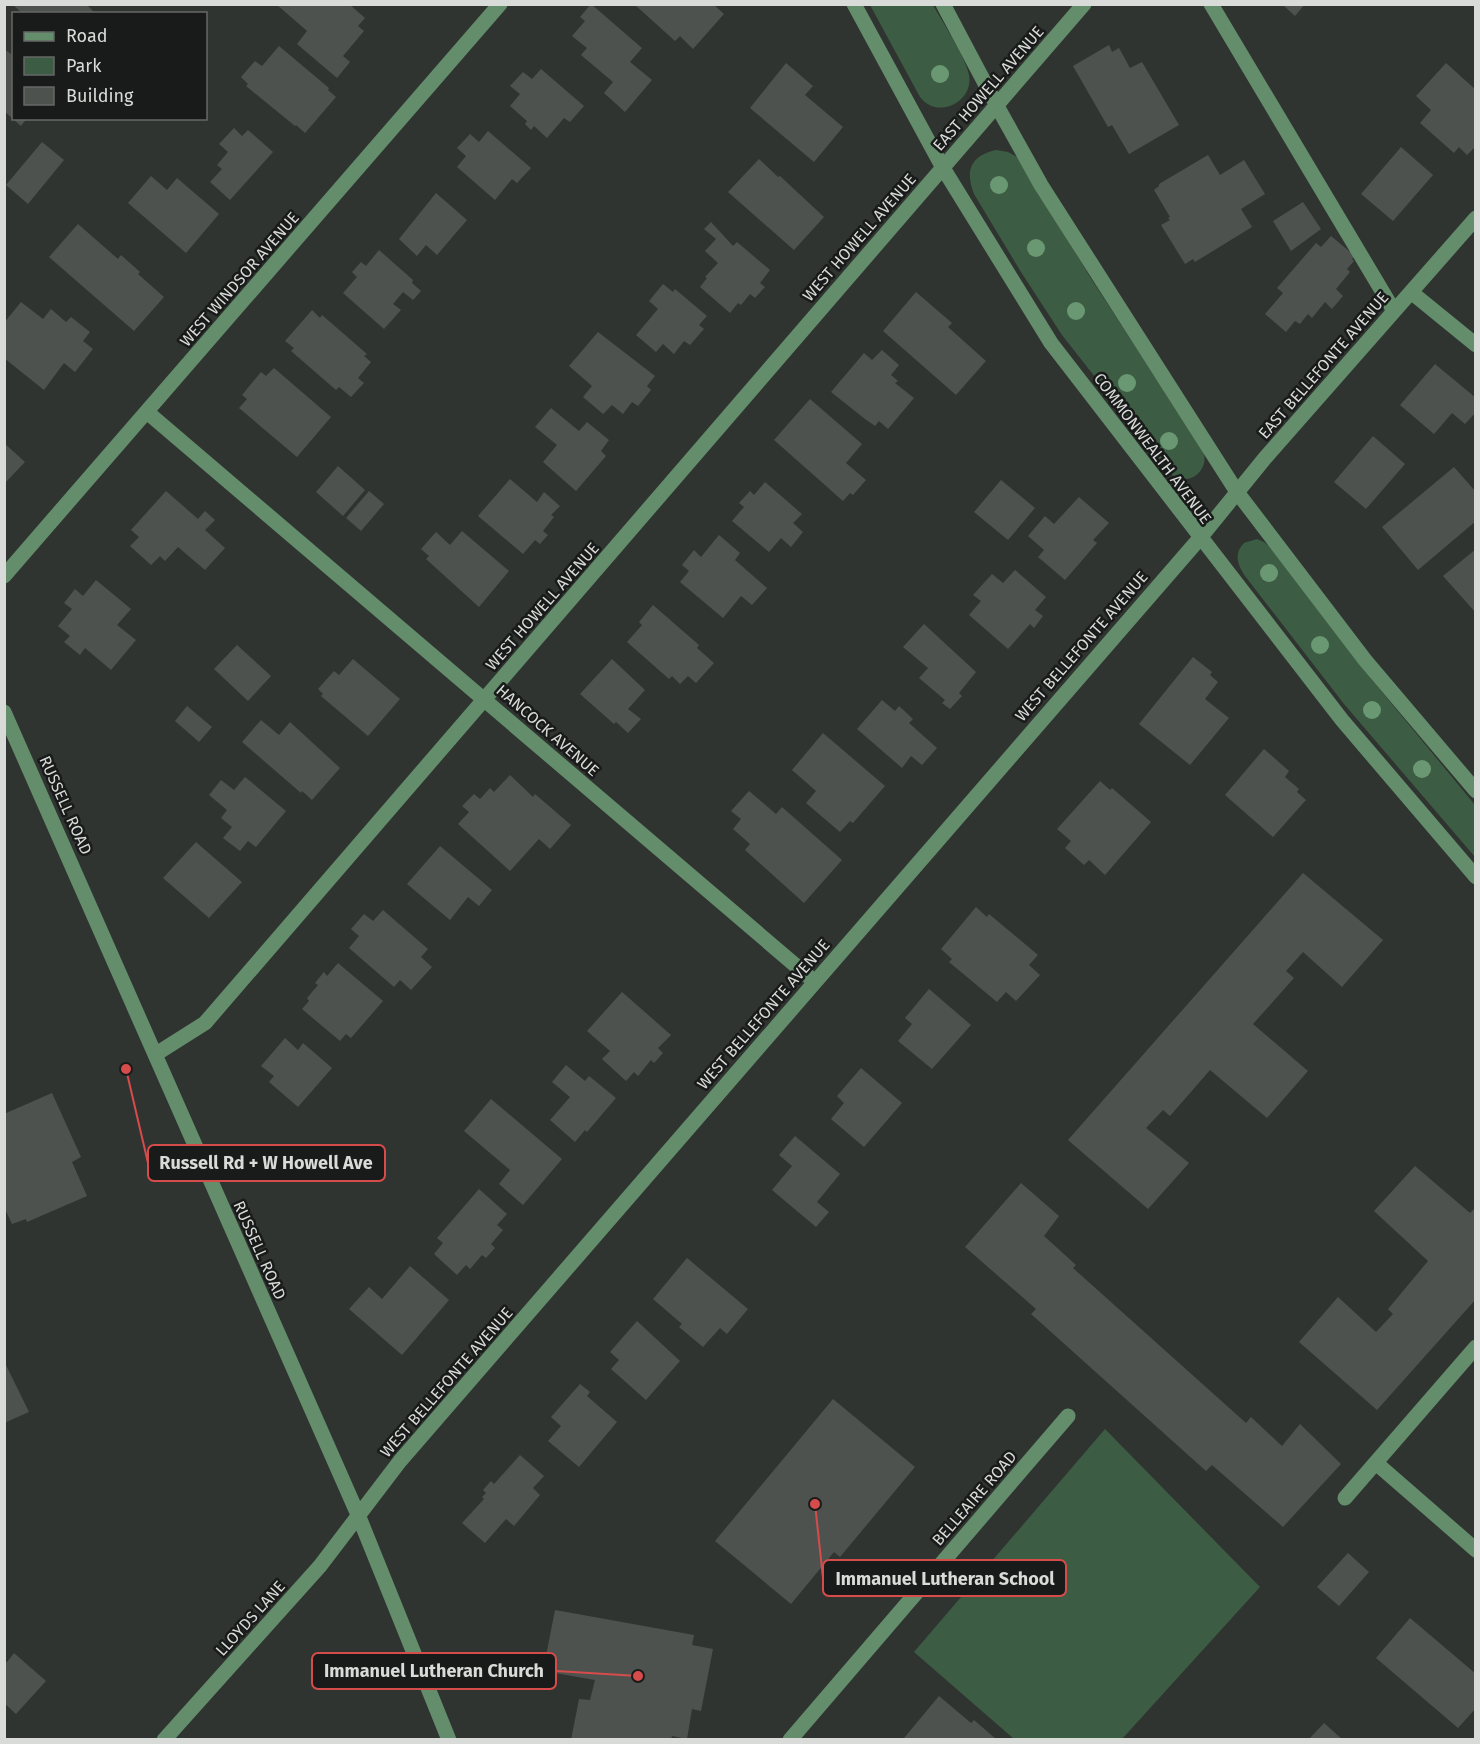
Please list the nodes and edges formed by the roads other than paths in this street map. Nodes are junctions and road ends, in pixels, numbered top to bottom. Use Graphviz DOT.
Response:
graph roads {
  1 [pos="500,4"];
  2 [pos="854,4"];
  3 [pos="943,4"];
  4 [pos="1084,4"];
  5 [pos="1211,4"];
  6 [pos="997,106"];
  7 [pos="943,168"];
  8 [pos="1476,218"];
  9 [pos="1411,292"];
  10 [pos="1394,311"];
  11 [pos="1476,345"];
  12 [pos="147,412"];
  13 [pos="1237,492"];
  14 [pos="1200,538"];
  15 [pos="4,576"];
  16 [pos="485,700"];
  17 [pos="4,712"];
  18 [pos="1476,791"];
  19 [pos="1476,877"];
  20 [pos="815,982"];
  21 [pos="156,1053"];
  22 [pos="1476,1347"];
  23 [pos="1068,1416"];
  24 [pos="1376,1463"];
  25 [pos="1345,1498"];
  26 [pos="359,1517"];
  27 [pos="1476,1550"];
  28 [pos="164,1740"];
  29 [pos="449,1740"];
  30 [pos="790,1740"];
  1 -- 12 [label="street, WEST WINDSOR AVENUE"];
  2 -- 7 [label="street, COMMONWEALTH AVENUE"];
  3 -- 6 [label="street"];
  4 -- 6 [label="street, EAST HOWELL AVENUE"];
  5 -- 10 [label="street"];
  6 -- 7 [label="street, EAST HOWELL AVENUE"];
  6 -- 13 [label="street"];
  7 -- 14 [label="street, COMMONWEALTH AVENUE"];
  7 -- 16 [label="street, WEST HOWELL AVENUE"];
  8 -- 9 [label="street, EAST BELLEFONTE AVENUE"];
  9 -- 10 [label="street, EAST BELLEFONTE AVENUE"];
  9 -- 11 [label="street"];
  10 -- 13 [label="street, EAST BELLEFONTE AVENUE"];
  12 -- 15 [label="street, WEST WINDSOR AVENUE"];
  12 -- 16 [label="street, HANCOCK AVENUE"];
  13 -- 14 [label="street, EAST BELLEFONTE AVENUE"];
  13 -- 18 [label="street"];
  14 -- 19 [label="street, COMMONWEALTH AVENUE"];
  14 -- 20 [label="street, WEST BELLEFONTE AVENUE"];
  16 -- 20 [label="street, HANCOCK AVENUE"];
  16 -- 21 [label="street, WEST HOWELL AVENUE"];
  17 -- 21 [label="street, RUSSELL ROAD"];
  20 -- 26 [label="street, WEST BELLEFONTE AVENUE"];
  21 -- 26 [label="street, RUSSELL ROAD"];
  22 -- 24 [label="street"];
  23 -- 30 [label="street, BELLEAIRE ROAD"];
  24 -- 25 [label="street"];
  24 -- 27 [label="street"];
  26 -- 28 [label="street, LLOYDS LANE"];
  26 -- 29 [label="street, RUSSELL ROAD"];
}
